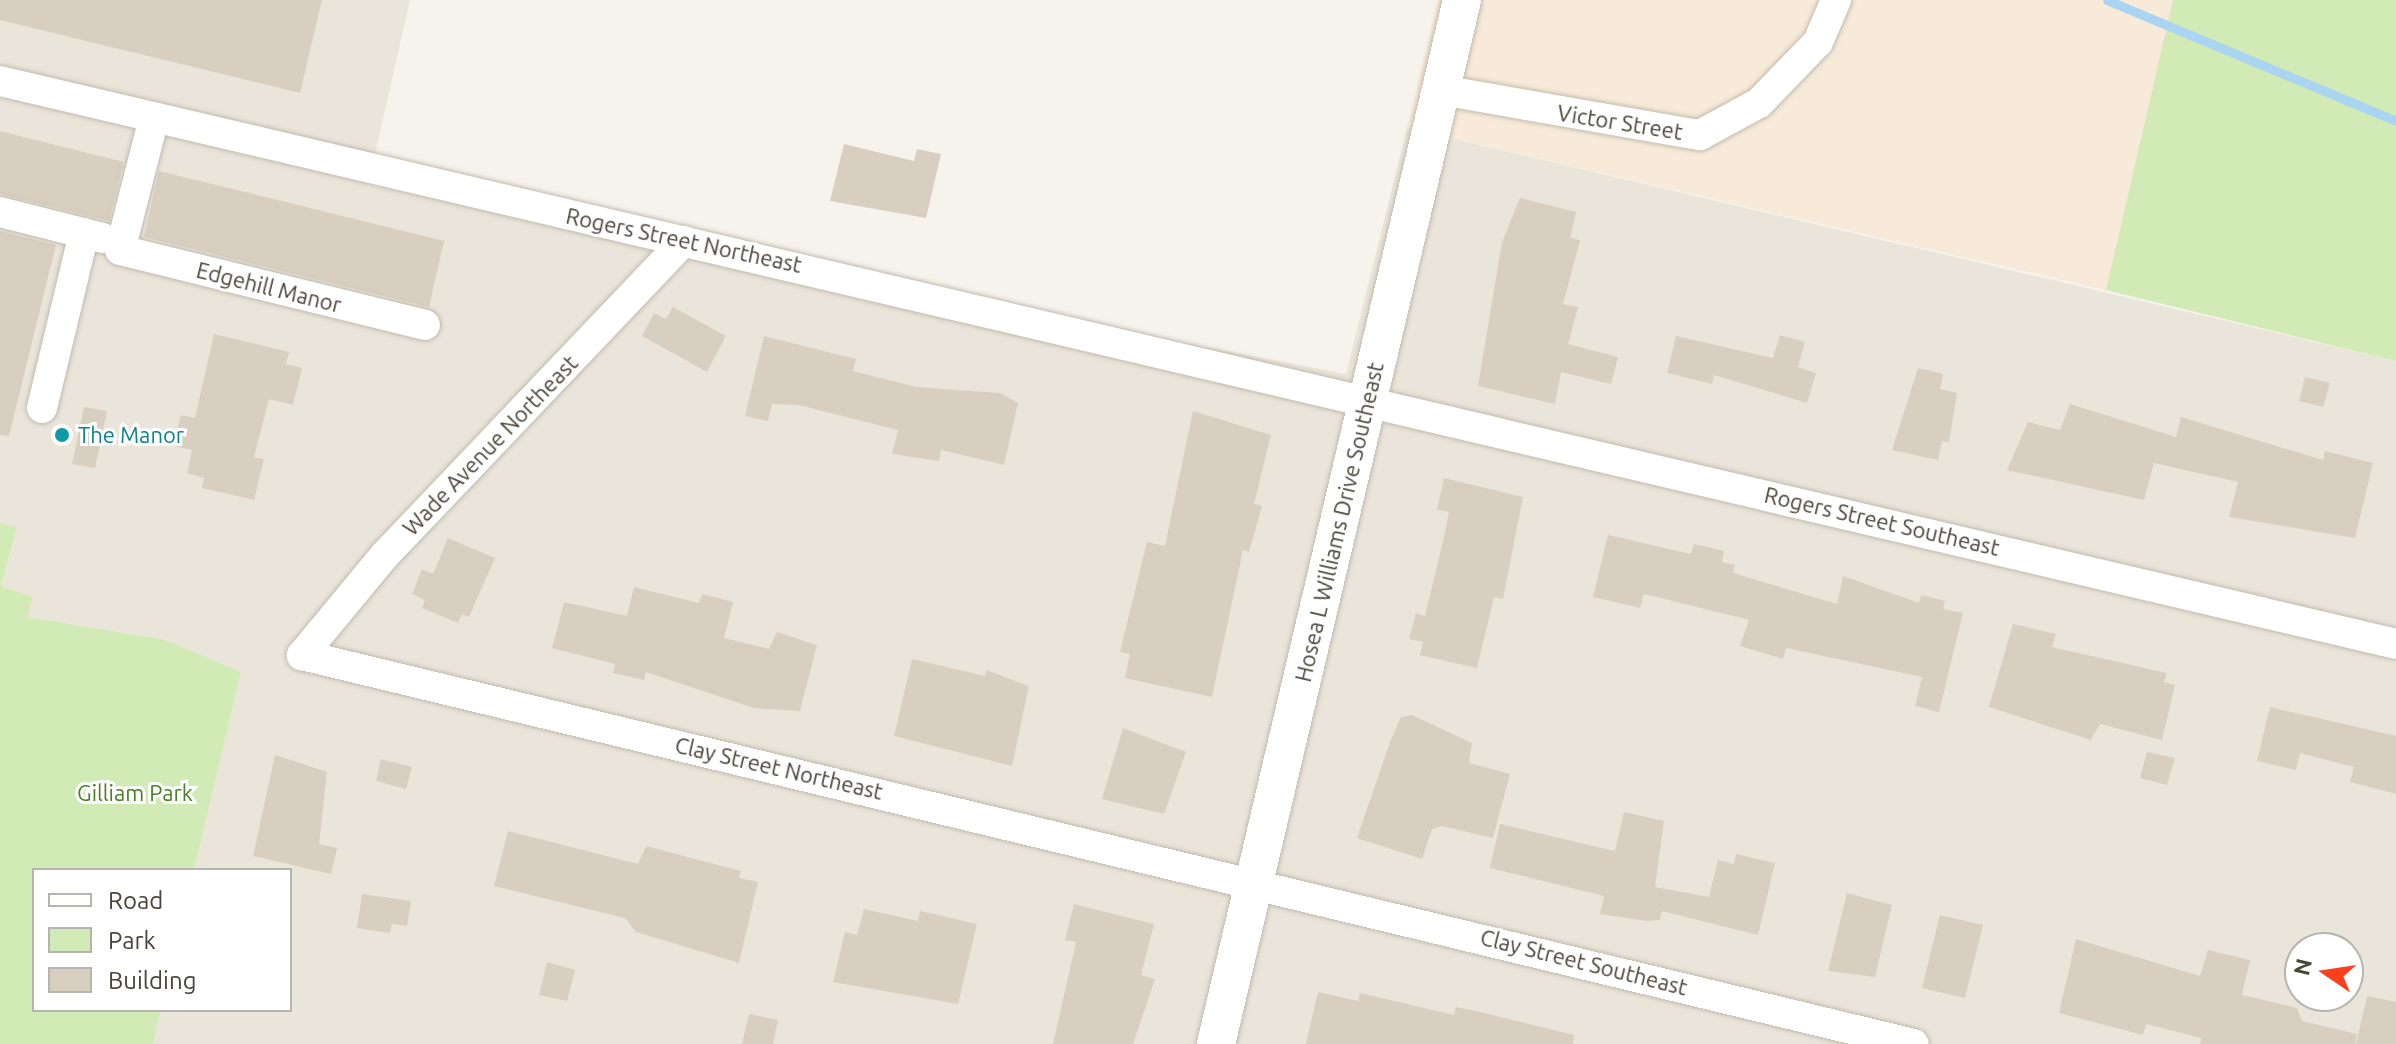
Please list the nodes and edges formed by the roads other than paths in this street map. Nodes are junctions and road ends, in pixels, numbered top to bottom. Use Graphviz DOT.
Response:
graph roads {
  1 [pos="1462,0"];
  2 [pos="1836,0"];
  3 [pos="0,81"];
  4 [pos="1441,90"];
  5 [pos="154,118"];
  6 [pos="0,212"];
  7 [pos="84,233"];
  8 [pos="684,241"];
  9 [pos="122,244"];
  10 [pos="425,325"];
  11 [pos="1368,398"];
  12 [pos="42,408"];
  13 [pos="2396,644"];
  14 [pos="302,655"];
  15 [pos="1255,881"];
  16 [pos="1216,1044"];
  17 [pos="1914,1044"];
  1 -- 4 [label="street, Hosea L Williams Drive Southeast"];
  2 -- 4 [label="street, Victor Street"];
  3 -- 5 [label="street, Rogers Street Northeast"];
  4 -- 11 [label="street, Hosea L Williams Drive Southeast"];
  5 -- 8 [label="street, Rogers Street Northeast"];
  5 -- 9 [label="street"];
  6 -- 7 [label="street, Edgehill Manor"];
  7 -- 9 [label="street, Edgehill Manor"];
  7 -- 12 [label="street"];
  8 -- 11 [label="street, Rogers Street Northeast"];
  8 -- 14 [label="street, Wade Avenue Northeast"];
  9 -- 10 [label="street, Edgehill Manor"];
  11 -- 13 [label="street, Rogers Street Southeast"];
  11 -- 15 [label="street, Hosea L Williams Drive Southeast"];
  14 -- 15 [label="street, Clay Street Northeast"];
  15 -- 16 [label="street, Hosea L Williams Drive Southeast"];
  15 -- 17 [label="street, Clay Street Southeast"];
}
